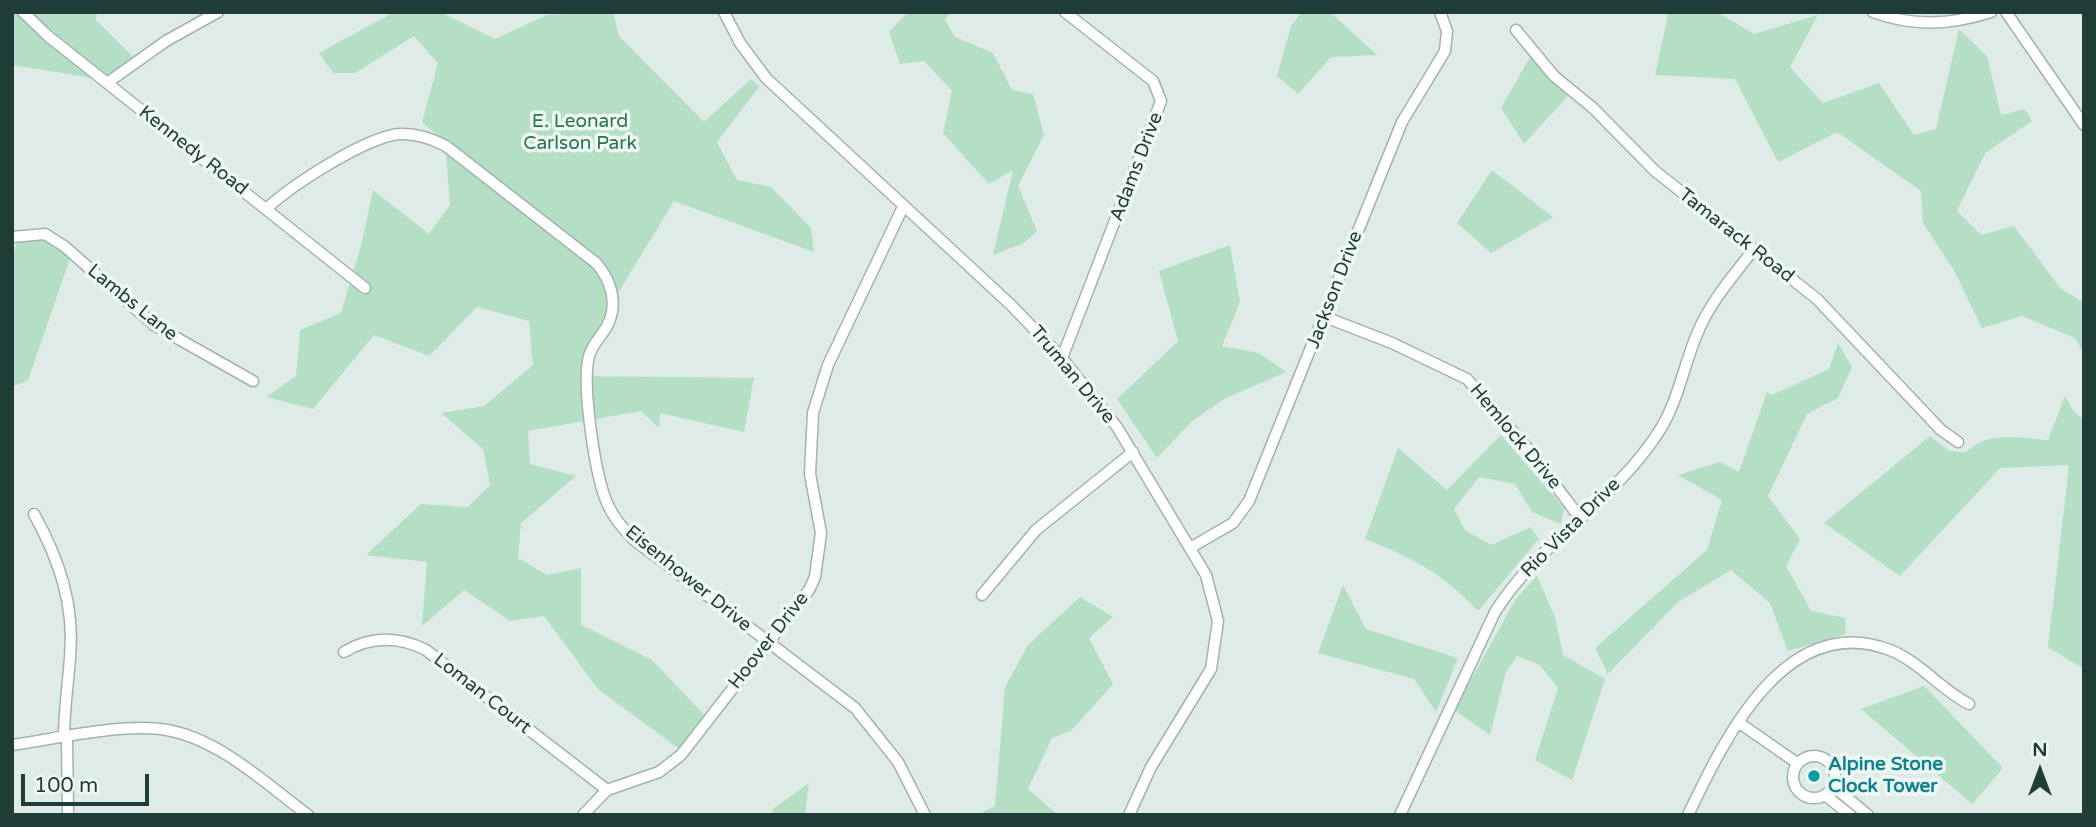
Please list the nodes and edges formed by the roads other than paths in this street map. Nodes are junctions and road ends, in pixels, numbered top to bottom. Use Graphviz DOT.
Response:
graph roads {
  1 [pos="23,12"];
  2 [pos="218,12"];
  3 [pos="724,12"];
  4 [pos="1065,12"];
  5 [pos="1440,12"];
  6 [pos="1873,12"];
  7 [pos="1991,12"];
  8 [pos="2006,12"];
  9 [pos="1516,30"];
  10 [pos="107,83"];
  11 [pos="2084,125"];
  12 [pos="903,206"];
  13 [pos="267,209"];
  14 [pos="12,237"];
  15 [pos="1754,249"];
  16 [pos="365,288"];
  17 [pos="1325,317"];
  18 [pos="1062,358"];
  19 [pos="253,381"];
  20 [pos="1958,442"];
  21 [pos="1133,452"];
  22 [pos="34,514"];
  23 [pos="1580,518"];
  24 [pos="1190,548"];
  25 [pos="982,595"];
  26 [pos="768,643"];
  27 [pos="344,652"];
  28 [pos="1969,704"];
  29 [pos="1738,722"];
  30 [pos="65,738"];
  31 [pos="12,745"];
  32 [pos="1797,763"];
  33 [pos="1833,786"];
  34 [pos="607,790"];
  35 [pos="1825,795"];
  36 [pos="68,815"];
  37 [pos="308,815"];
  38 [pos="583,815"];
  39 [pos="925,815"];
  40 [pos="1129,815"];
  41 [pos="1400,815"];
  42 [pos="1688,815"];
  43 [pos="1850,815"];
  44 [pos="1868,815"];
  1 -- 10 [label="street, Kennedy Road"];
  2 -- 10 [label="street"];
  3 -- 12 [label="street, Truman Drive"];
  4 -- 18 [label="street, Adams Drive"];
  5 -- 17 [label="street, Jackson Drive"];
  6 -- 7 [label="street"];
  8 -- 11 [label="street"];
  9 -- 15 [label="street, Tamarack Road"];
  10 -- 13 [label="street, Kennedy Road"];
  12 -- 18 [label="street, Truman Drive"];
  12 -- 26 [label="street, Hoover Drive"];
  13 -- 16 [label="street, Kennedy Road"];
  13 -- 26 [label="street, Eisenhower Drive"];
  14 -- 19 [label="street, Lambs Lane"];
  15 -- 20 [label="street, Tamarack Road"];
  15 -- 23 [label="street, Rio Vista Drive"];
  17 -- 23 [label="street, Hemlock Drive"];
  17 -- 24 [label="street, Jackson Drive"];
  18 -- 21 [label="street, Truman Drive"];
  21 -- 24 [label="street, Truman Drive"];
  21 -- 25 [label="street"];
  22 -- 30 [label="street"];
  23 -- 41 [label="street, Rio Vista Drive"];
  24 -- 40 [label="street, Truman Drive"];
  26 -- 34 [label="street, Hoover Drive"];
  26 -- 39 [label="street, Eisenhower Drive"];
  27 -- 34 [label="street, Loman Court"];
  28 -- 29 [label="street"];
  29 -- 32 [label="street"];
  29 -- 42 [label="street"];
  30 -- 31 [label="street"];
  30 -- 36 [label="street"];
  30 -- 37 [label="street"];
  32 -- 33 [label="street"];
  32 -- 35 [label="street"];
  33 -- 35 [label="street"];
  33 -- 44 [label="street"];
  34 -- 38 [label="street, Hoover Drive"];
  35 -- 43 [label="street"];
}
